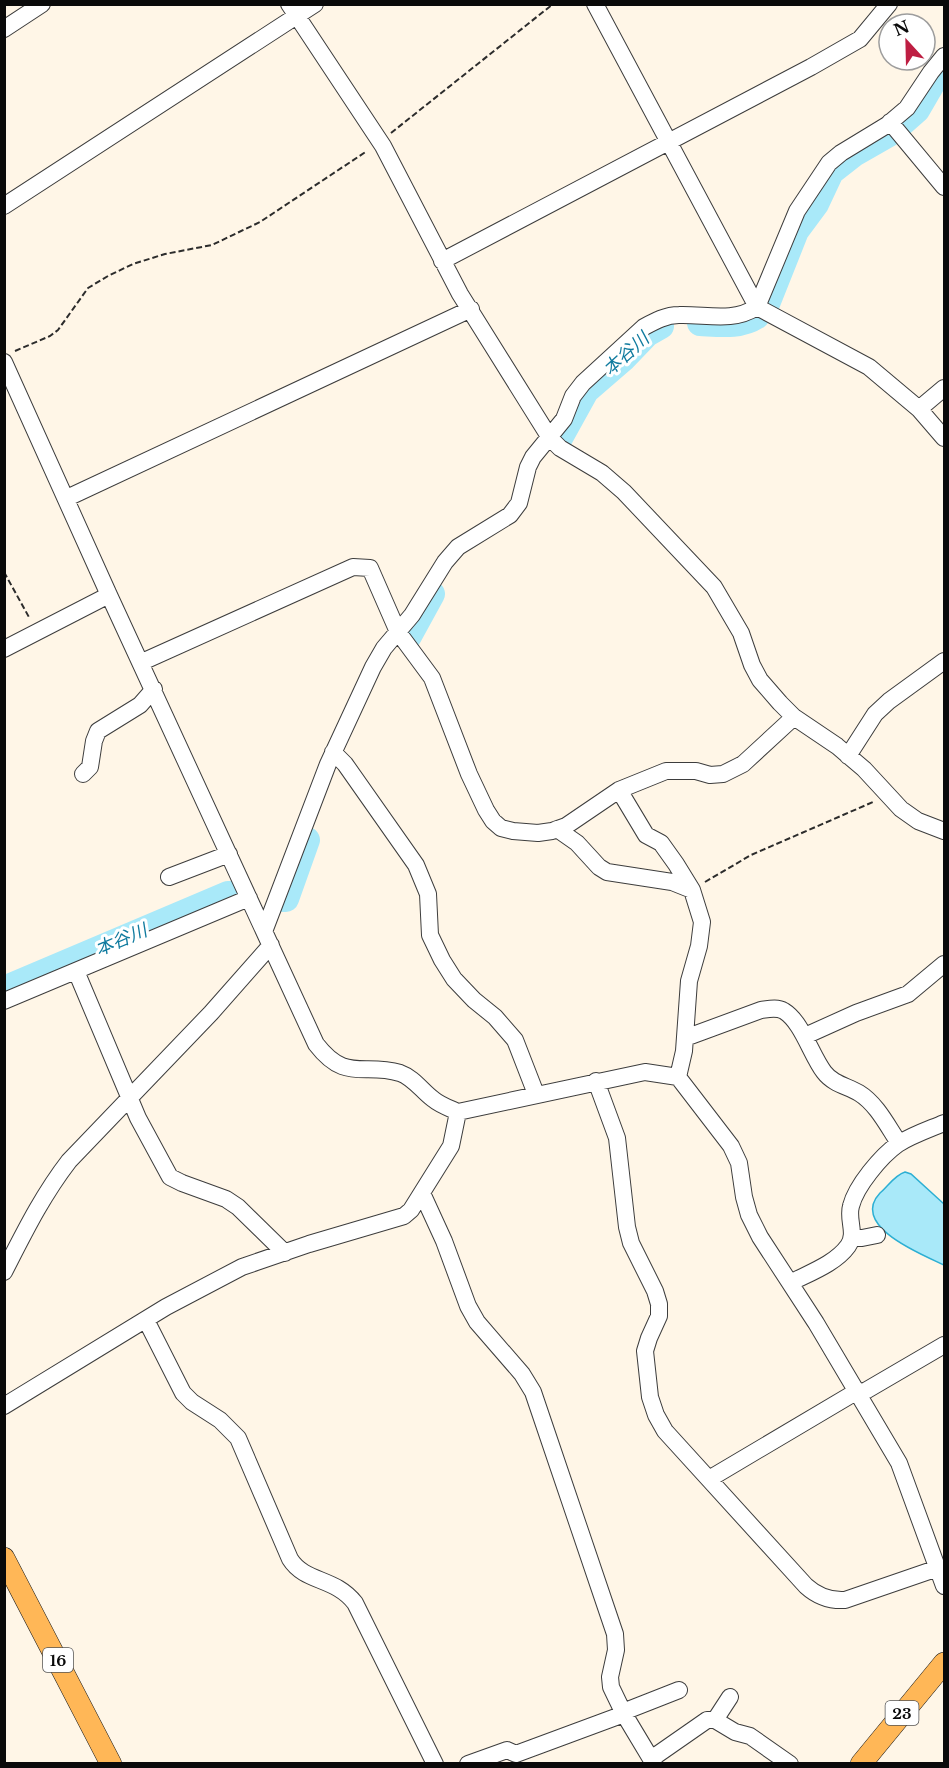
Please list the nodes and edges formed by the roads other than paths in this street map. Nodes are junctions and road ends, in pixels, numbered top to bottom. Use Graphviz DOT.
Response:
graph roads {
  1 [pos="42,4"];
  2 [pos="315,4"];
  3 [pos="595,4"];
  4 [pos="889,4"];
  5 [pos="293,10"];
  6 [pos="4,29"];
  7 [pos="945,56"];
  8 [pos="890,122"];
  9 [pos="667,142"];
  10 [pos="945,187"];
  11 [pos="4,206"];
  12 [pos="442,261"];
  13 [pos="757,307"];
  14 [pos="471,309"];
  15 [pos="9,357"];
  16 [pos="945,388"];
  17 [pos="918,409"];
  18 [pos="550,438"];
  19 [pos="945,438"];
  20 [pos="67,498"];
  21 [pos="109,595"];
  22 [pos="398,632"];
  23 [pos="4,649"];
  24 [pos="141,662"];
  25 [pos="944,663"];
  26 [pos="154,689"];
  27 [pos="794,717"];
  28 [pos="333,752"];
  29 [pos="848,756"];
  30 [pos="83,774"];
  31 [pos="619,790"];
  32 [pos="557,829"];
  33 [pos="945,831"];
  34 [pos="229,854"];
  35 [pos="170,877"];
  36 [pos="692,890"];
  37 [pos="249,898"];
  38 [pos="268,937"];
  39 [pos="945,964"];
  40 [pos="76,971"];
  41 [pos="4,1001"];
  42 [pos="805,1036"];
  43 [pos="684,1038"];
  44 [pos="678,1077"];
  45 [pos="596,1081"];
  46 [pos="536,1094"];
  47 [pos="130,1098"];
  48 [pos="458,1112"];
  49 [pos="945,1123"];
  50 [pos="899,1143"];
  51 [pos="423,1193"];
  52 [pos="877,1235"];
  53 [pos="852,1238"];
  54 [pos="285,1253"];
  55 [pos="4,1272"];
  56 [pos="790,1283"];
  57 [pos="146,1320"];
  58 [pos="945,1345"];
  59 [pos="858,1393"];
  60 [pos="4,1406"];
  61 [pos="709,1479"];
  62 [pos="4,1558"];
  63 [pos="938,1568"];
  64 [pos="945,1586"];
  65 [pos="945,1664"];
  66 [pos="679,1690"];
  67 [pos="730,1697"];
  68 [pos="624,1713"];
  69 [pos="715,1720"];
  70 [pos="518,1759"];
  71 [pos="653,1761"];
  72 [pos="111,1764"];
  73 [pos="435,1764"];
  74 [pos="468,1764"];
  75 [pos="790,1764"];
  76 [pos="861,1764"];
  1 -- 6 [label="street"];
  2 -- 5 [label="street"];
  3 -- 9 [label="street"];
  4 -- 9 [label="street"];
  5 -- 11 [label="street"];
  5 -- 12 [label="street"];
  7 -- 8 [label="street"];
  8 -- 10 [label="street"];
  8 -- 13 [label="street"];
  9 -- 12 [label="street"];
  9 -- 13 [label="street"];
  12 -- 14 [label="street"];
  13 -- 17 [label="street"];
  13 -- 18 [label="street"];
  14 -- 18 [label="street"];
  14 -- 20 [label="street"];
  15 -- 20 [label="street"];
  16 -- 17 [label="street"];
  17 -- 19 [label="street"];
  18 -- 22 [label="street"];
  18 -- 27 [label="street"];
  20 -- 21 [label="street"];
  21 -- 23 [label="street"];
  21 -- 24 [label="street"];
  22 -- 24 [label="street"];
  22 -- 28 [label="street"];
  22 -- 32 [label="street"];
  24 -- 26 [label="street"];
  25 -- 29 [label="street"];
  26 -- 30 [label="street"];
  26 -- 34 [label="street"];
  27 -- 29 [label="street"];
  27 -- 31 [label="street"];
  28 -- 38 [label="street"];
  28 -- 46 [label="street"];
  29 -- 33 [label="street"];
  31 -- 32 [label="street"];
  31 -- 36 [label="street"];
  32 -- 36 [label="street"];
  34 -- 35 [label="street"];
  34 -- 37 [label="street"];
  36 -- 43 [label="street"];
  37 -- 38 [label="street"];
  37 -- 40 [label="street"];
  38 -- 47 [label="street"];
  38 -- 48 [label="street"];
  39 -- 42 [label="street"];
  40 -- 41 [label="street"];
  40 -- 47 [label="street"];
  42 -- 43 [label="street"];
  42 -- 50 [label="street"];
  43 -- 44 [label="street"];
  44 -- 45 [label="street"];
  44 -- 56 [label="street"];
  45 -- 46 [label="street"];
  45 -- 61 [label="street"];
  46 -- 48 [label="street"];
  47 -- 54 [label="street"];
  47 -- 55 [label="street"];
  48 -- 51 [label="street"];
  49 -- 50 [label="street"];
  50 -- 53 [label="street"];
  51 -- 54 [label="street"];
  51 -- 68 [label="street"];
  52 -- 53 [label="street"];
  53 -- 56 [label="street"];
  54 -- 57 [label="street"];
  56 -- 59 [label="street"];
  57 -- 60 [label="street"];
  57 -- 73 [label="street"];
  58 -- 59 [label="street"];
  59 -- 61 [label="street"];
  59 -- 63 [label="street"];
  61 -- 63 [label="street"];
  62 -- 72 [label="main road, 16"];
  63 -- 64 [label="street"];
  65 -- 76 [label="main road, 23"];
  66 -- 68 [label="street"];
  67 -- 69 [label="street"];
  68 -- 70 [label="street"];
  68 -- 71 [label="street"];
  69 -- 71 [label="street"];
  69 -- 75 [label="street"];
  70 -- 74 [label="street"];
}
